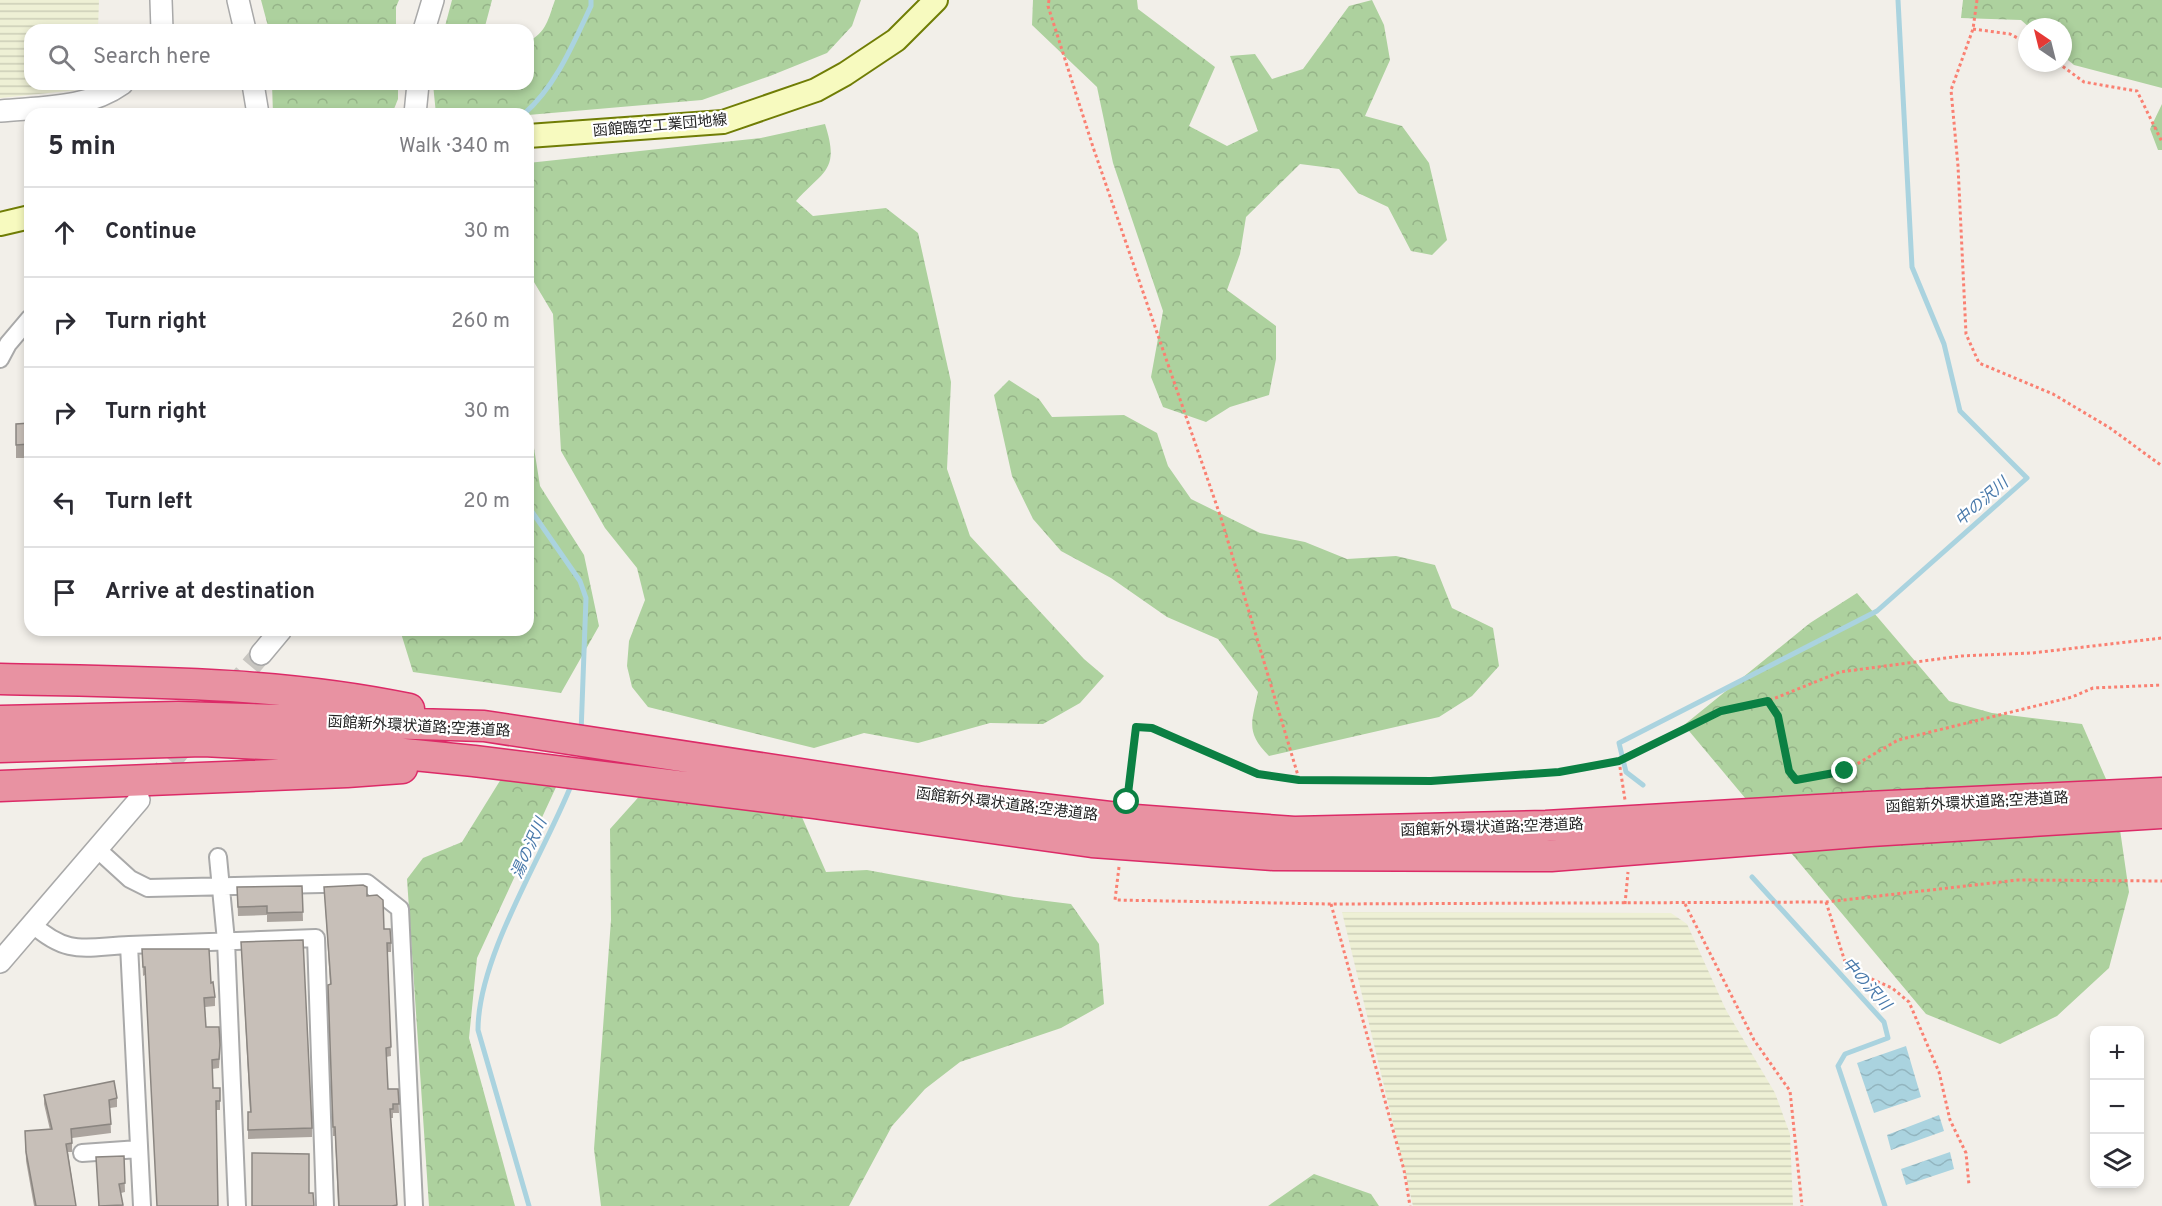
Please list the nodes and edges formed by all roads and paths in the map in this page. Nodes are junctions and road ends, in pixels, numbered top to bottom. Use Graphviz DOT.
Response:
graph roads {
  1 [pos="161,0"];
  2 [pos="238,0"];
  3 [pos="433,0"];
  4 [pos="936,0"];
  5 [pos="1048,0"];
  6 [pos="1977,0"];
  7 [pos="162,24"];
  8 [pos="244,24"];
  9 [pos="425,24"];
  10 [pos="1973,29"];
  11 [pos="2018,38"];
  12 [pos="2070,72"];
  13 [pos="113,90"];
  14 [pos="254,90"];
  15 [pos="417,90"];
  16 [pos="31,108"];
  17 [pos="257,108"];
  18 [pos="416,108"];
  19 [pos="24,109"];
  20 [pos="0,111"];
  21 [pos="534,136"];
  22 [pos="2162,142"];
  23 [pos="24,218"];
  24 [pos="0,224"];
  25 [pos="24,325"];
  26 [pos="0,359"];
  27 [pos="2162,466"];
  28 [pos="276,636"];
  29 [pos="2162,638"];
  30 [pos="261,654"];
  31 [pos="0,679"];
  32 [pos="2162,685"];
  33 [pos="1768,701"];
  34 [pos="415,717"];
  35 [pos="0,721"];
  36 [pos="0,747"];
  37 [pos="410,761"];
  38 [pos="1619,761"];
  39 [pos="1299,780"];
  40 [pos="0,786"];
  41 [pos="815,790"];
  42 [pos="2162,793"];
  43 [pos="139,800"];
  44 [pos="1127,802"];
  45 [pos="1626,810"];
  46 [pos="2162,813"];
  47 [pos="96,848"];
  48 [pos="218,857"];
  49 [pos="1120,857"];
  50 [pos="1629,862"];
  51 [pos="2162,881"];
  52 [pos="222,886"];
  53 [pos="1826,902"];
  54 [pos="1330,904"];
  55 [pos="1625,904"];
  56 [pos="1685,904"];
  57 [pos="32,924"];
  58 [pos="226,941"];
  59 [pos="129,945"];
  60 [pos="0,962"];
  61 [pos="138,1149"];
  62 [pos="82,1153"];
  63 [pos="1969,1185"];
  64 [pos="142,1206"];
  65 [pos="237,1206"];
  66 [pos="325,1206"];
  67 [pos="414,1206"];
  68 [pos="1410,1206"];
  69 [pos="1802,1206"];
  1 -- 7 [label="street"];
  2 -- 8 [label="street"];
  3 -- 9 [label="street"];
  4 -- 21 [label="main road, 函館臨空工業団地線"];
  5 -- 39 [label="path"];
  6 -- 10 [label="path"];
  10 -- 11 [label="path"];
  10 -- 27 [label="path"];
  12 -- 22 [label="path"];
  13 -- 16 [label="street"];
  14 -- 17 [label="street"];
  15 -- 18 [label="street"];
  19 -- 20 [label="street"];
  23 -- 24 [label="main road"];
  25 -- 26 [label="street"];
  28 -- 30 [label="street"];
  29 -- 33 [label="path"];
  31 -- 34 [label="highway"];
  32 -- 33 [label="path"];
  33 -- 38 [label="path"];
  34 -- 35 [label="highway, 函館新外環状道路;空港道路"];
  34 -- 41 [label="highway, 函館新外環状道路;空港道路"];
  36 -- 37 [label="highway, 函館新外環状道路;空港道路"];
  37 -- 40 [label="highway"];
  37 -- 41 [label="highway, 函館新外環状道路;空港道路"];
  38 -- 39 [label="path"];
  38 -- 45 [label="path"];
  39 -- 44 [label="path"];
  41 -- 42 [label="highway, 函館新外環状道路;空港道路"];
  41 -- 46 [label="highway, 函館新外環状道路;空港道路"];
  43 -- 47 [label="street"];
  47 -- 52 [label="street"];
  47 -- 57 [label="street"];
  48 -- 52 [label="street"];
  49 -- 54 [label="path"];
  50 -- 55 [label="path"];
  51 -- 53 [label="path"];
  52 -- 58 [label="street"];
  52 -- 67 [label="street"];
  53 -- 56 [label="path"];
  53 -- 63 [label="path"];
  54 -- 55 [label="path"];
  54 -- 68 [label="path"];
  55 -- 56 [label="path"];
  56 -- 69 [label="path"];
  57 -- 59 [label="street"];
  57 -- 60 [label="street"];
  58 -- 59 [label="street"];
  58 -- 65 [label="street"];
  58 -- 66 [label="street"];
  59 -- 61 [label="street"];
  61 -- 62 [label="street"];
  61 -- 64 [label="street"];
}
